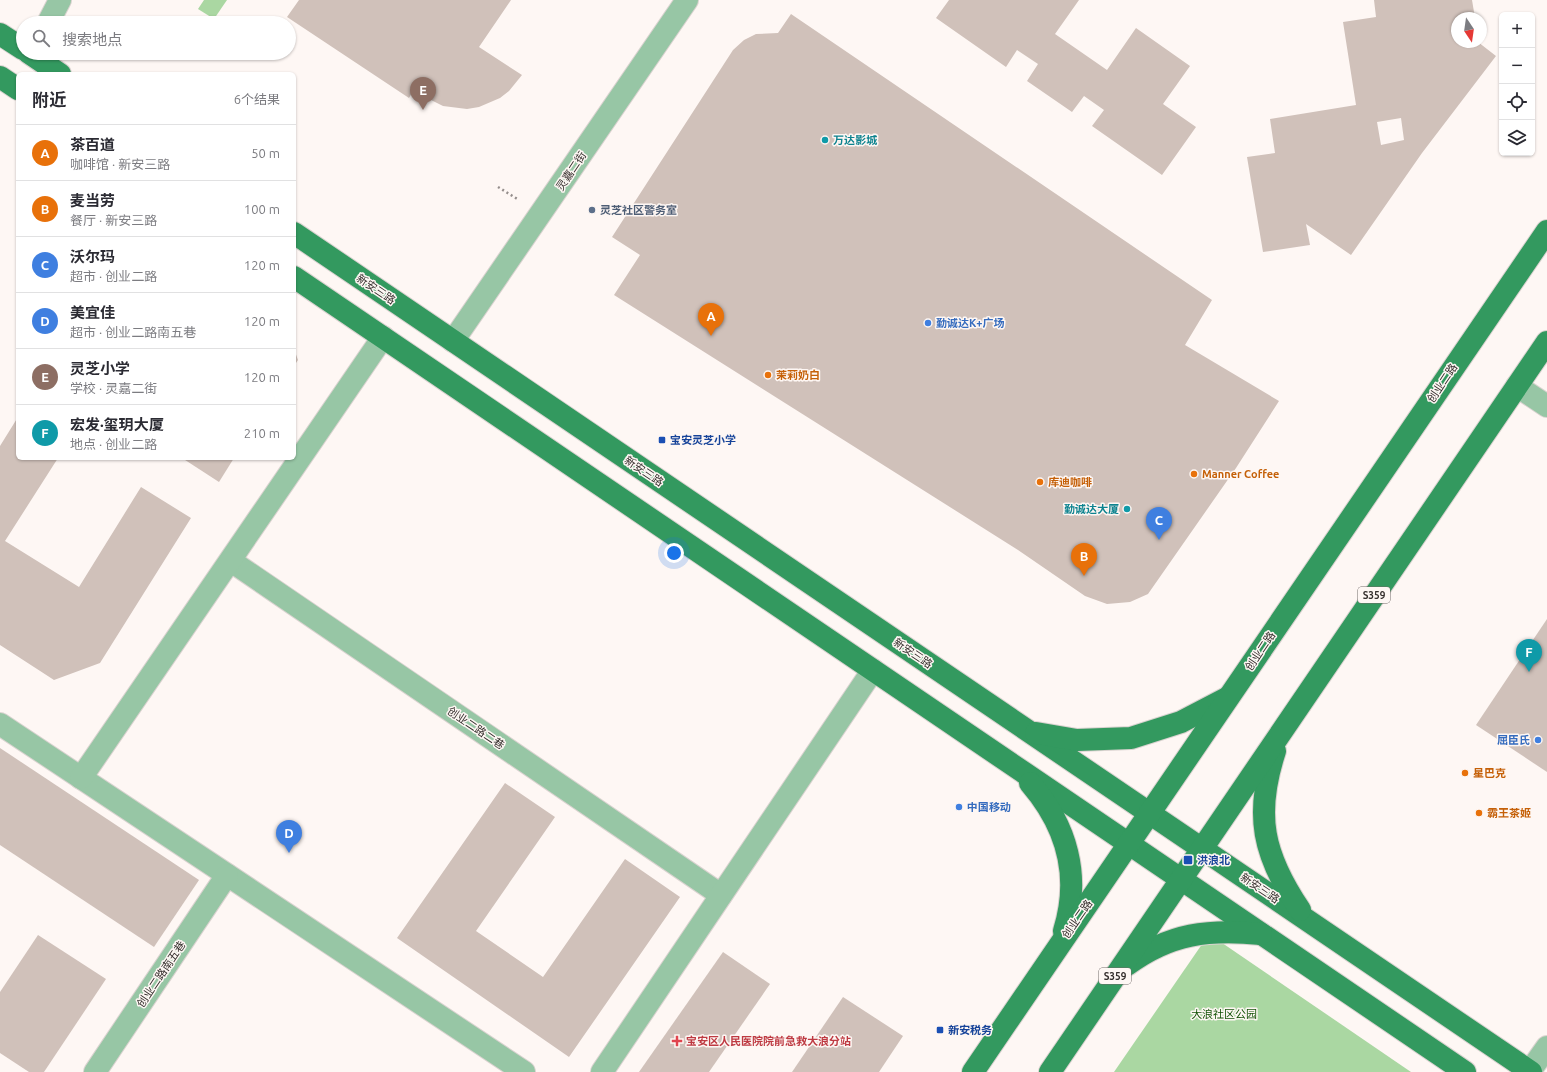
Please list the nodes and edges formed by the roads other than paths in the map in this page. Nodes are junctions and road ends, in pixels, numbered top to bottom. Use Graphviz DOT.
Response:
graph roads {
  1 [pos="60,0"];
  2 [pos="687,0"];
  3 [pos="52,16"];
  4 [pos="0,34"];
  5 [pos="16,44"];
  6 [pos="39,60"];
  7 [pos="57,72"];
  8 [pos="0,77"];
  9 [pos="16,88"];
  10 [pos="1547,231"];
  11 [pos="296,234"];
  12 [pos="296,278"];
  13 [pos="383,337"];
  14 [pos="453,341"];
  15 [pos="1547,342"];
  16 [pos="1517,386"];
  17 [pos="1547,406"];
  18 [pos="231,561"];
  19 [pos="873,670"];
  20 [pos="1229,697"];
  21 [pos="0,724"];
  22 [pos="1282,730"];
  23 [pos="1029,732"];
  24 [pos="1015,767"];
  25 [pos="81,778"];
  26 [pos="1150,813"];
  27 [pos="1129,844"];
  28 [pos="1202,848"];
  29 [pos="227,875"];
  30 [pos="1181,879"];
  31 [pos="721,895"];
  32 [pos="1306,920"];
  33 [pos="1263,934"];
  34 [pos="1060,944"];
  35 [pos="1118,972"];
  36 [pos="1547,1047"];
  37 [pos="510,1068"];
  38 [pos="95,1072"];
  39 [pos="602,1072"];
  40 [pos="973,1072"];
  41 [pos="1050,1072"];
  42 [pos="1465,1072"];
  43 [pos="1531,1072"];
  1 -- 3 [label="street"];
  2 -- 14 [label="street, 灵嘉二街"];
  4 -- 5 [label="main road"];
  6 -- 7 [label="main road"];
  8 -- 9 [label="main road"];
  10 -- 20 [label="main road, 创业二路"];
  11 -- 14 [label="main road, 新安三路"];
  12 -- 13 [label="main road"];
  13 -- 18 [label="street"];
  13 -- 19 [label="main road"];
  14 -- 23 [label="main road, 新安三路"];
  15 -- 16 [label="main road, S359"];
  16 -- 17 [label="street"];
  16 -- 22 [label="main road, S359"];
  18 -- 25 [label="street"];
  18 -- 31 [label="street, 创业二路二巷"];
  19 -- 24 [label="main road"];
  19 -- 31 [label="street"];
  20 -- 23 [label="main road"];
  20 -- 26 [label="main road, 创业二路"];
  21 -- 25 [label="street"];
  22 -- 28 [label="main road, S359"];
  22 -- 32 [label="main road"];
  23 -- 26 [label="main road, 新安三路"];
  24 -- 27 [label="main road"];
  24 -- 34 [label="main road"];
  25 -- 29 [label="street"];
  26 -- 27 [label="main road, 创业二路"];
  26 -- 28 [label="main road, 新安三路"];
  27 -- 30 [label="main road"];
  27 -- 34 [label="main road, 创业二路"];
  28 -- 30 [label="main road, S359"];
  28 -- 32 [label="main road, 新安三路"];
  29 -- 37 [label="street"];
  29 -- 38 [label="street, 创业二路南五巷"];
  30 -- 33 [label="main road"];
  30 -- 35 [label="main road, S359"];
  31 -- 39 [label="street"];
  32 -- 43 [label="main road, 新安三路"];
  33 -- 35 [label="main road"];
  33 -- 42 [label="main road"];
  34 -- 40 [label="main road, 创业二路"];
  35 -- 41 [label="main road, S359"];
  36 -- 43 [label="street"];
}
